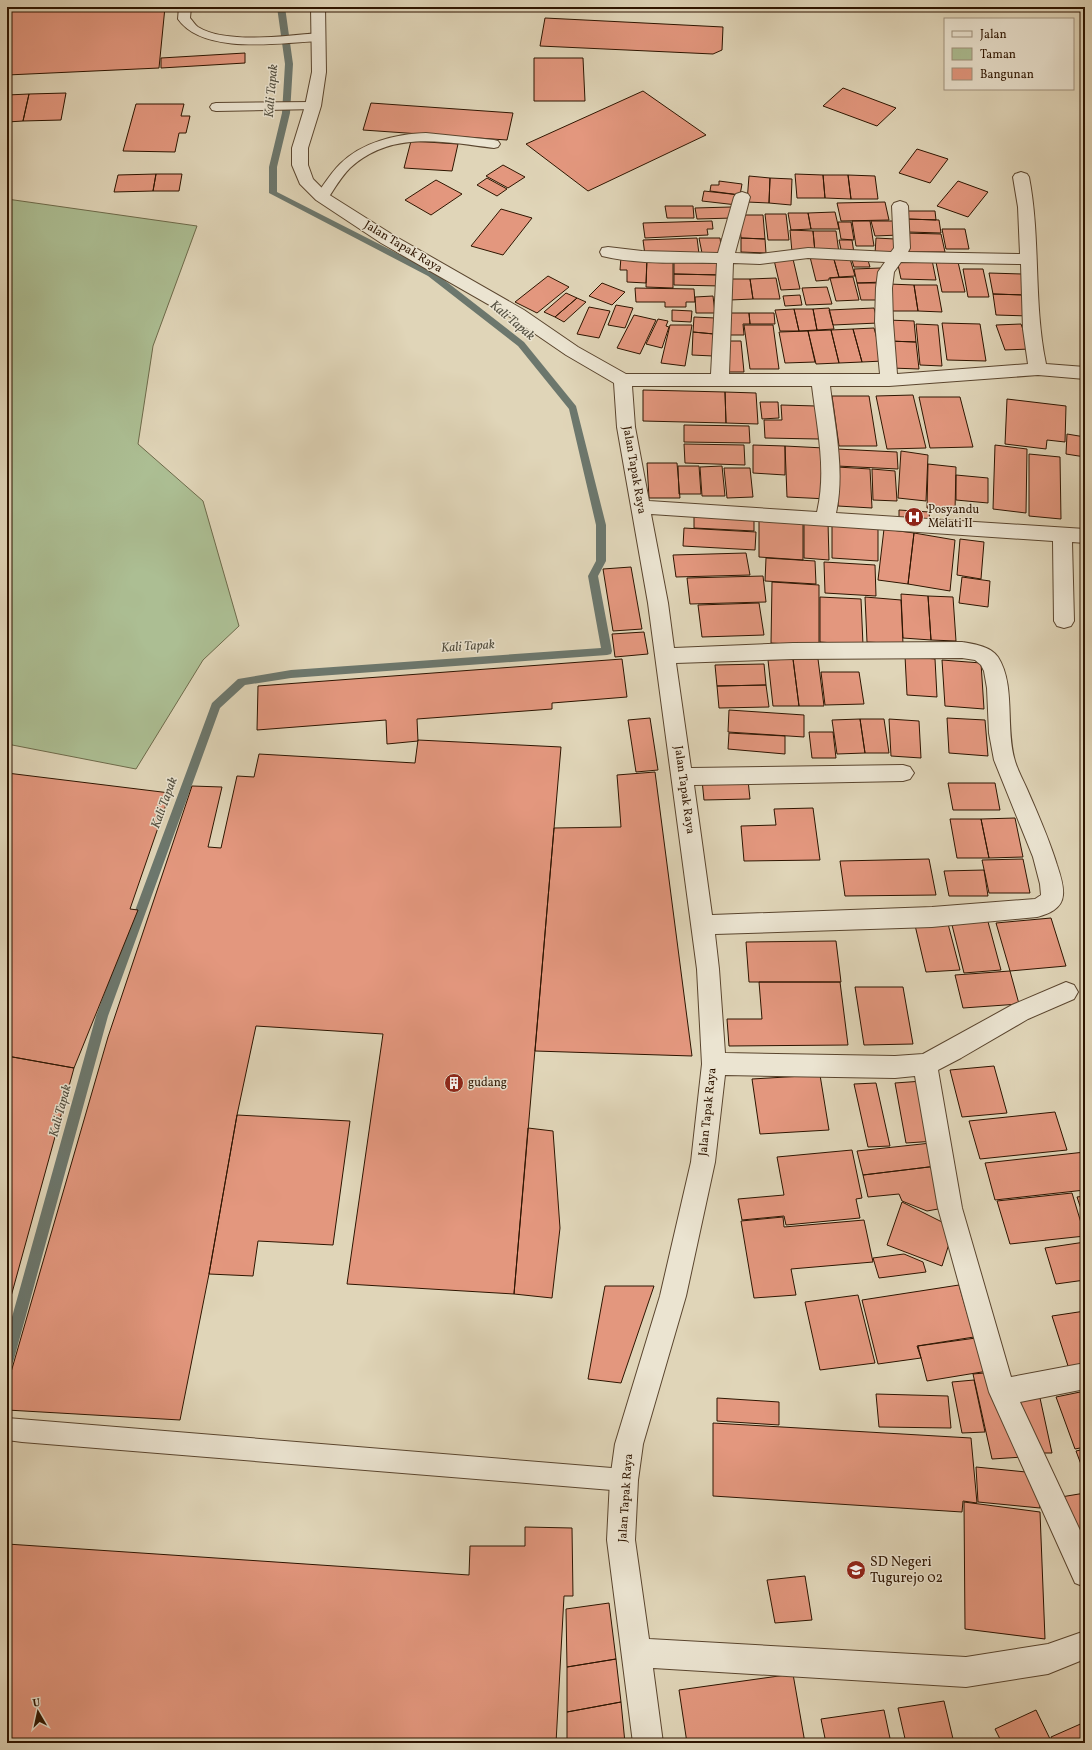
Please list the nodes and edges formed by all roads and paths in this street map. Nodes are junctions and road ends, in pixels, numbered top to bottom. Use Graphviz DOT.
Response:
graph roads {
  1 [pos="185,7"];
  2 [pos="318,7"];
  3 [pos="312,37"];
  4 [pos="307,106"];
  5 [pos="216,107"];
  6 [pos="494,144"];
  7 [pos="1021,177"];
  8 [pos="742,196"];
  9 [pos="322,197"];
  10 [pos="900,206"];
  11 [pos="608,252"];
  12 [pos="895,257"];
  13 [pos="725,258"];
  14 [pos="1029,259"];
  15 [pos="1038,369"];
  16 [pos="1085,373"];
  17 [pos="623,380"];
  18 [pos="720,380"];
  19 [pos="820,380"];
  20 [pos="889,380"];
  21 [pos="642,507"];
  22 [pos="825,518"];
  23 [pos="1062,535"];
  24 [pos="1085,536"];
  25 [pos="1064,621"];
  26 [pos="666,656"];
  27 [pos="903,773"];
  28 [pos="682,777"];
  29 [pos="702,925"];
  30 [pos="1066,992"];
  31 [pos="714,1064"];
  32 [pos="925,1065"];
  33 [pos="1085,1376"];
  34 [pos="1002,1392"];
  35 [pos="14,1430"];
  36 [pos="624,1480"];
  37 [pos="1085,1573"];
  38 [pos="1085,1645"];
  39 [pos="636,1652"];
  40 [pos="648,1743"];
  1 -- 3 [label="lane"];
  2 -- 3 [label="street, Jalan Tapak Raya"];
  3 -- 4 [label="street, Jalan Tapak Raya"];
  4 -- 5 [label="lane"];
  4 -- 9 [label="street, Jalan Tapak Raya"];
  6 -- 9 [label="lane"];
  7 -- 14 [label="street"];
  8 -- 13 [label="street"];
  9 -- 17 [label="street, Jalan Tapak Raya"];
  10 -- 12 [label="street"];
  11 -- 13 [label="street"];
  12 -- 13 [label="street"];
  12 -- 14 [label="street"];
  12 -- 20 [label="street"];
  13 -- 18 [label="street"];
  14 -- 15 [label="street"];
  15 -- 16 [label="street"];
  15 -- 20 [label="street"];
  17 -- 18 [label="street"];
  17 -- 21 [label="street, Jalan Tapak Raya"];
  18 -- 19 [label="street"];
  19 -- 20 [label="street"];
  19 -- 22 [label="street"];
  21 -- 22 [label="street"];
  21 -- 26 [label="street, Jalan Tapak Raya"];
  22 -- 23 [label="street"];
  23 -- 24 [label="street"];
  23 -- 25 [label="street"];
  26 -- 28 [label="street, Jalan Tapak Raya"];
  26 -- 29 [label="street"];
  27 -- 28 [label="street"];
  28 -- 29 [label="street, Jalan Tapak Raya"];
  29 -- 31 [label="street, Jalan Tapak Raya"];
  30 -- 32 [label="street"];
  31 -- 32 [label="street"];
  31 -- 36 [label="street, Jalan Tapak Raya"];
  32 -- 34 [label="street"];
  33 -- 34 [label="street"];
  34 -- 37 [label="street"];
  35 -- 36 [label="lane"];
  36 -- 39 [label="street, Jalan Tapak Raya"];
  38 -- 39 [label="street"];
  39 -- 40 [label="street, Jalan Tapak Raya"];
}
